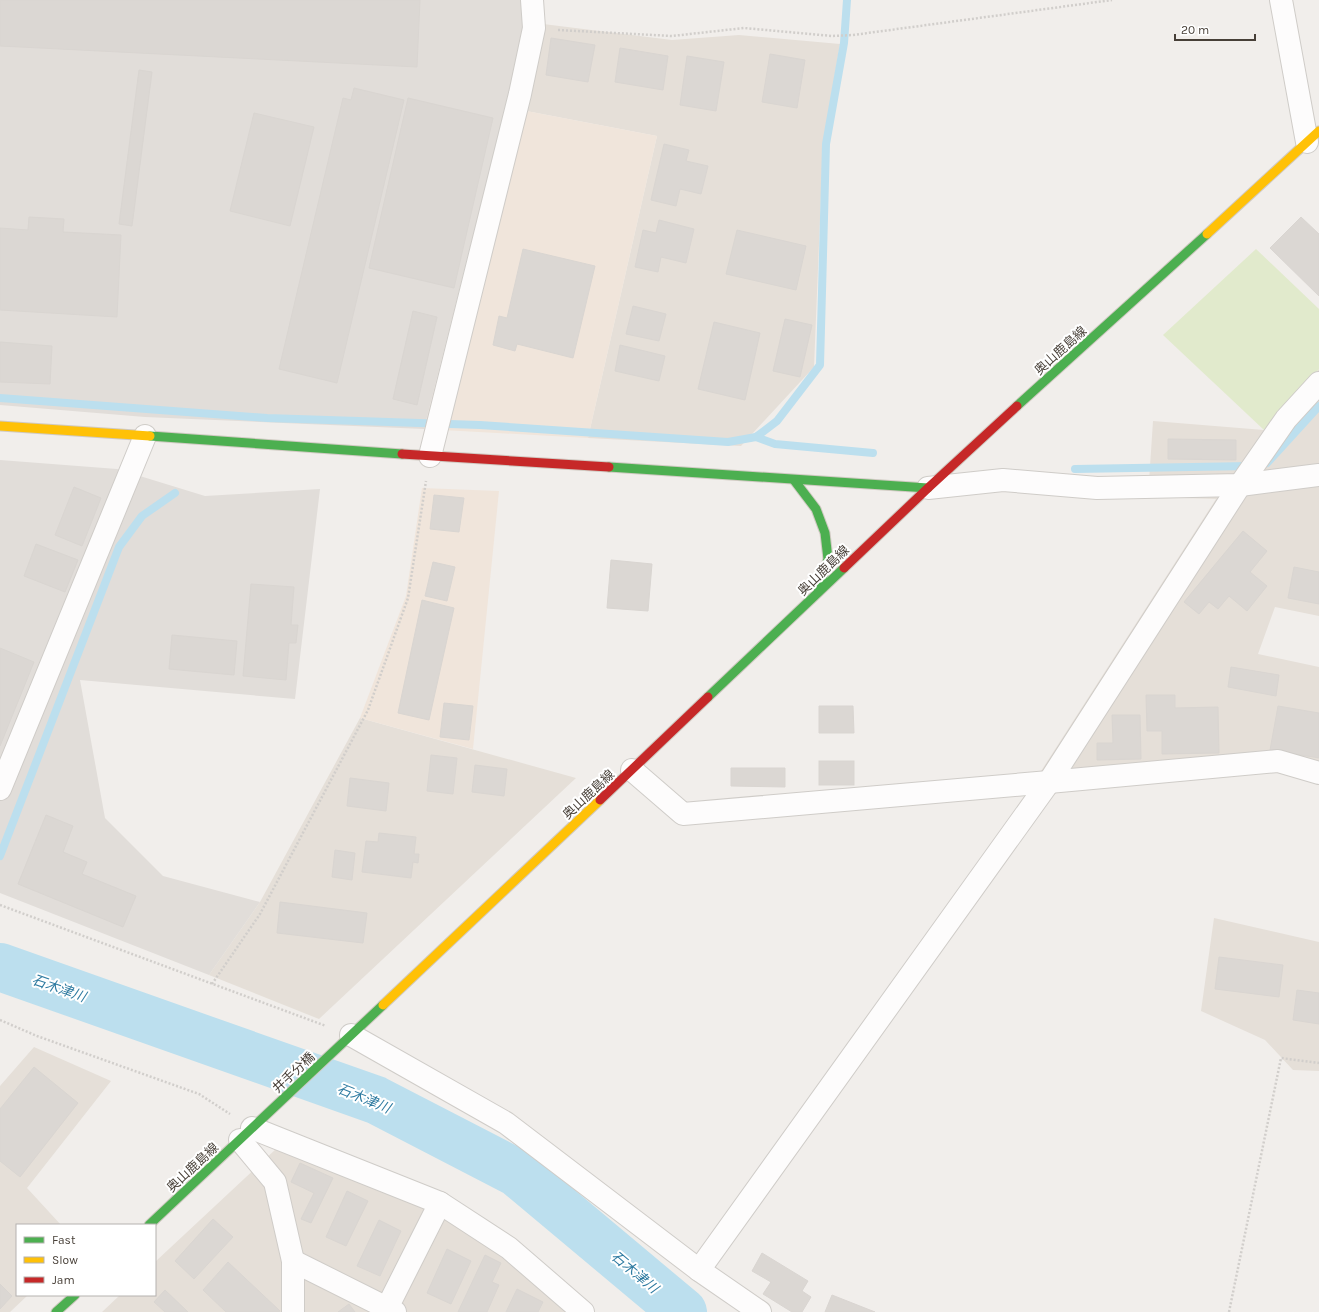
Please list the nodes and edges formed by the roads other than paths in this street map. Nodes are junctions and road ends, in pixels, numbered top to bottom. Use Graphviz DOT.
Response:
graph roads {
  1 [pos="532,0"];
  2 [pos="1281,0"];
  3 [pos="1313,137"];
  4 [pos="1319,383"];
  5 [pos="0,426"];
  6 [pos="145,436"];
  7 [pos="430,456"];
  8 [pos="1249,472"];
  9 [pos="1319,475"];
  10 [pos="794,480"];
  11 [pos="928,488"];
  12 [pos="818,593"];
  13 [pos="632,770"];
  14 [pos="1319,773"];
  15 [pos="1049,782"];
  16 [pos="0,790"];
  17 [pos="351,1035"];
  18 [pos="246,1134"];
  19 [pos="440,1203"];
  20 [pos="150,1224"];
  21 [pos="292,1261"];
  22 [pos="699,1270"];
  23 [pos="74,1296"];
  24 [pos="391,1310"];
  25 [pos="56,1312"];
  26 [pos="293,1312"];
  27 [pos="583,1312"];
  28 [pos="760,1312"];
  1 -- 7 [label="street"];
  2 -- 3 [label="street"];
  3 -- 11 [label="main road, 奥山鹿島線"];
  4 -- 8 [label="street"];
  5 -- 6 [label="main road"];
  6 -- 7 [label="main road"];
  6 -- 16 [label="street"];
  7 -- 10 [label="main road"];
  8 -- 9 [label="street"];
  8 -- 11 [label="street"];
  8 -- 15 [label="street"];
  10 -- 11 [label="main road"];
  10 -- 12 [label="main road"];
  11 -- 12 [label="main road, 奥山鹿島線"];
  12 -- 13 [label="main road, 奥山鹿島線"];
  13 -- 15 [label="street"];
  13 -- 17 [label="main road, 奥山鹿島線"];
  14 -- 15 [label="street"];
  15 -- 22 [label="street"];
  17 -- 18 [label="main road, 井手分橋"];
  17 -- 22 [label="street"];
  18 -- 19 [label="street"];
  18 -- 20 [label="main road, 奥山鹿島線"];
  18 -- 21 [label="street"];
  19 -- 24 [label="street"];
  19 -- 27 [label="street"];
  21 -- 24 [label="street"];
  21 -- 26 [label="street"];
  22 -- 28 [label="street"];
  23 -- 25 [label="main road"];
}
